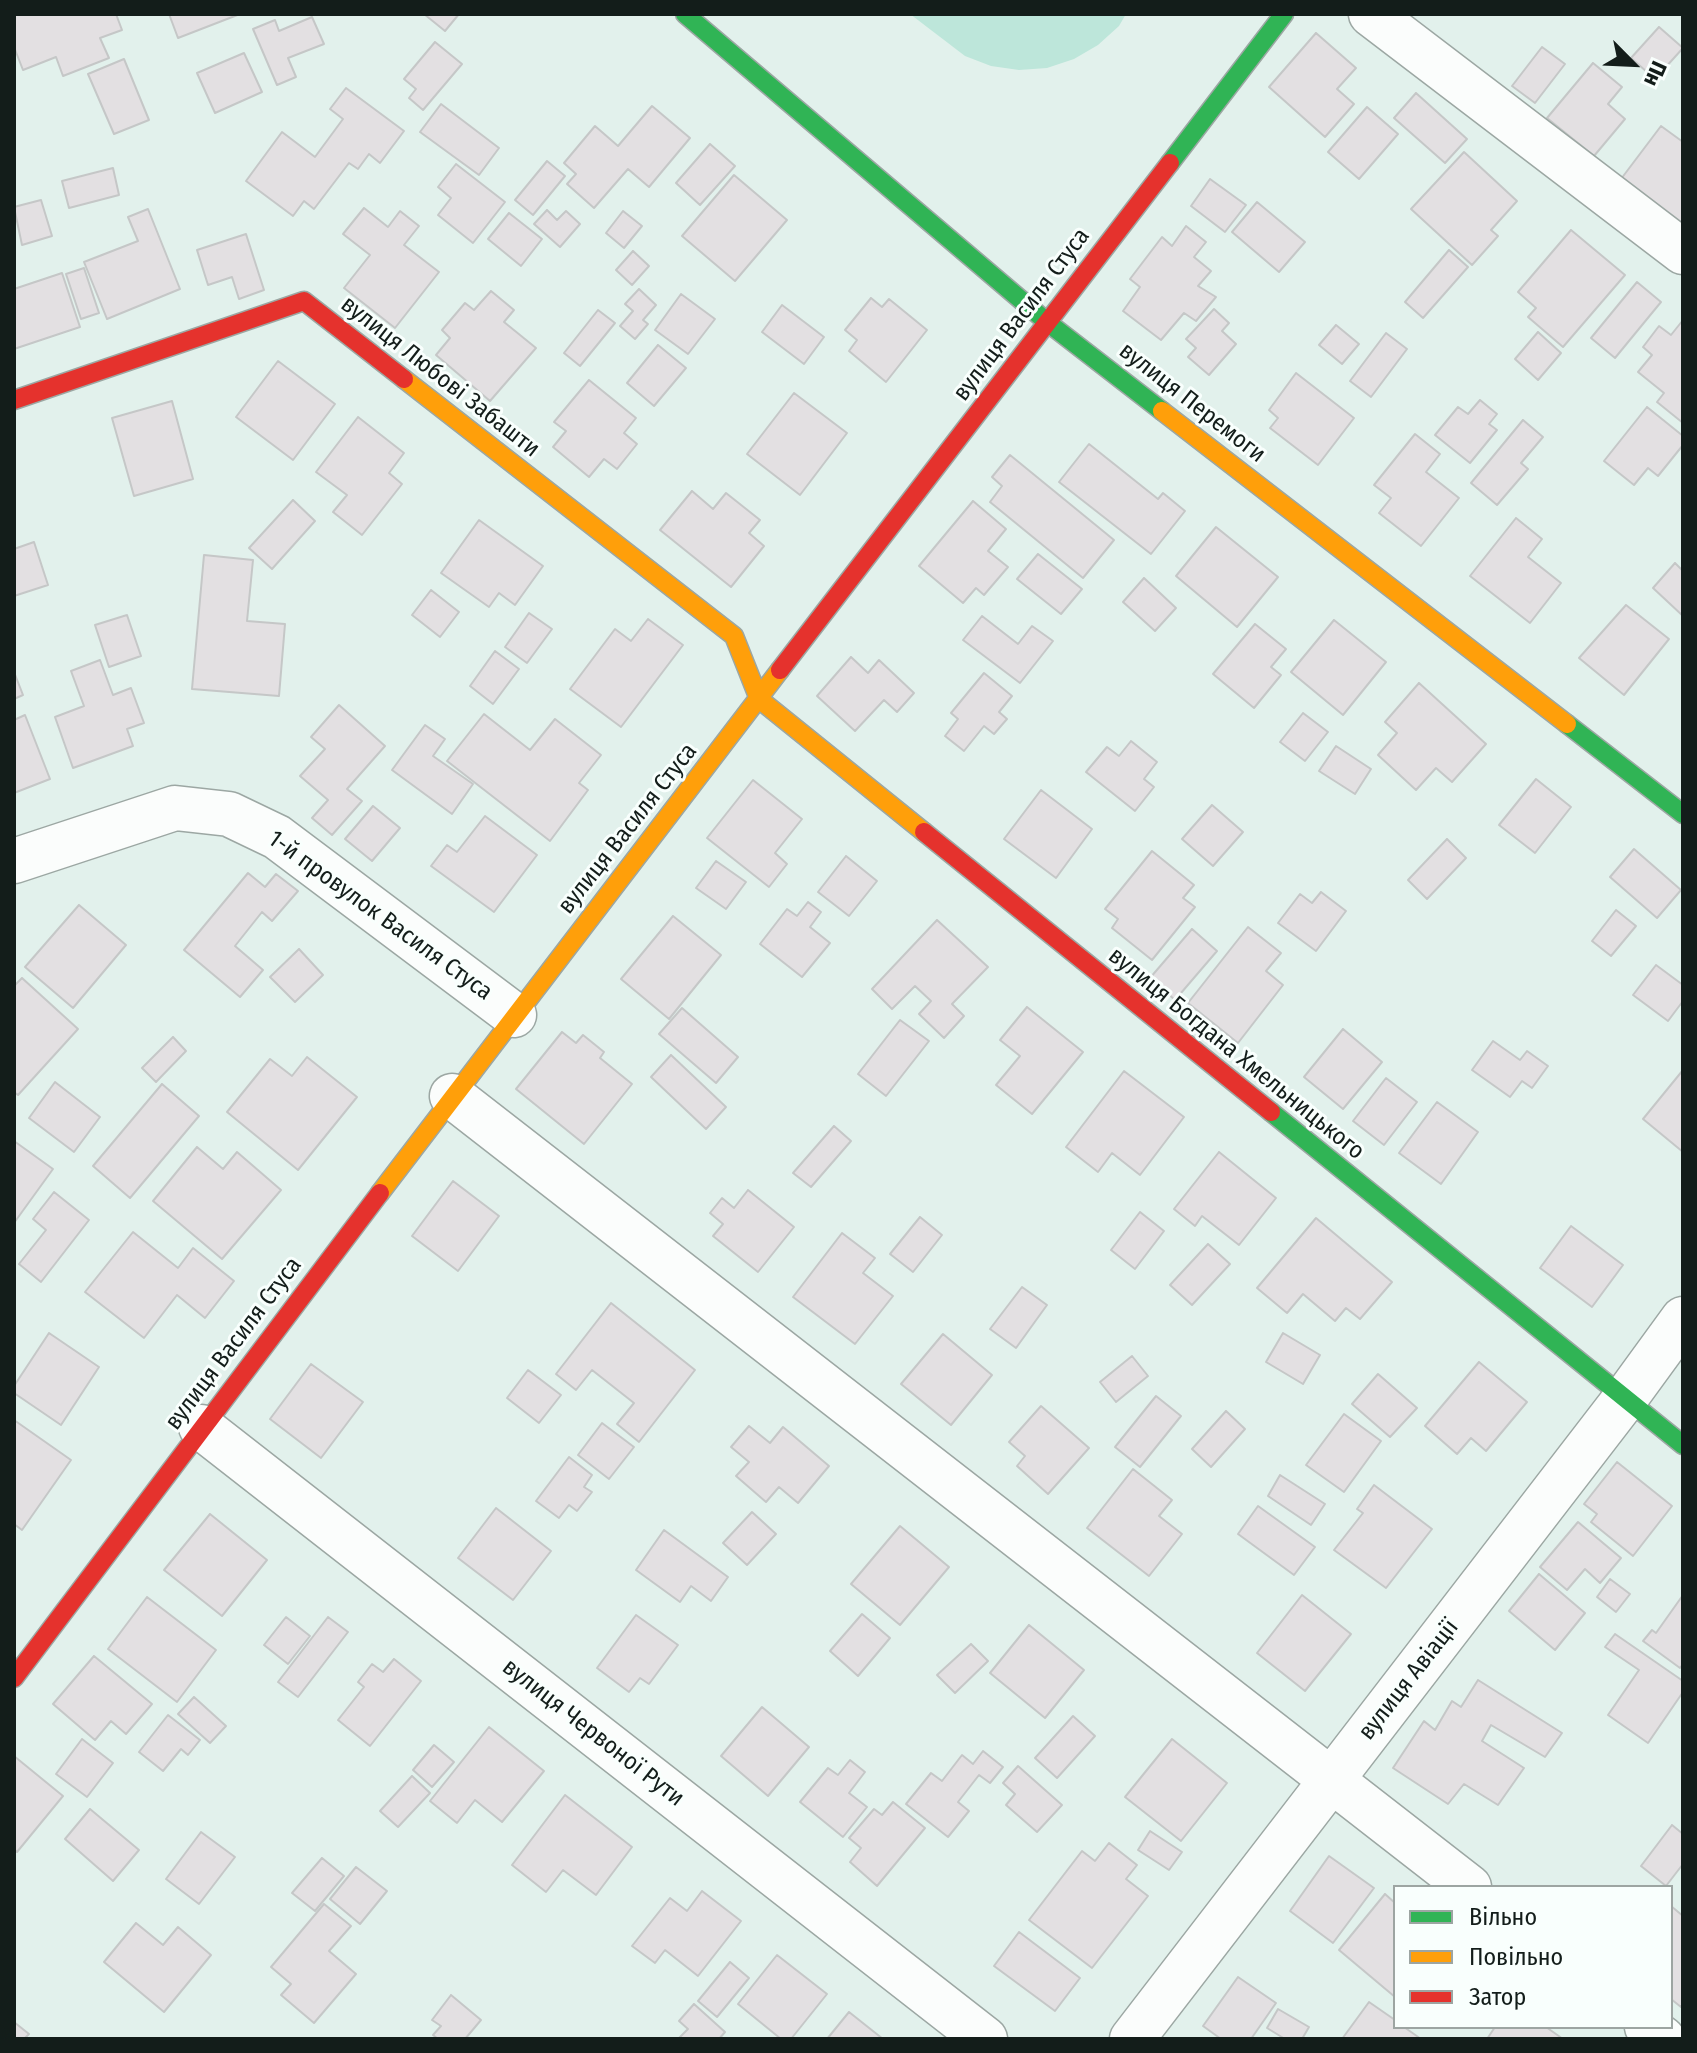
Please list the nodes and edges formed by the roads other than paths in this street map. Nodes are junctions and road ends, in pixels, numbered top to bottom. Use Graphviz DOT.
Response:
graph roads {
  1 [pos="685,14"];
  2 [pos="1284,14"];
  3 [pos="1371,14"];
  4 [pos="1683,252"];
  5 [pos="1047,322"];
  6 [pos="14,400"];
  7 [pos="759,699"];
  8 [pos="1683,814"];
  9 [pos="14,861"];
  10 [pos="514,1015"];
  11 [pos="452,1096"];
  12 [pos="1683,1319"];
  13 [pos="1624,1400"];
  14 [pos="201,1427"];
  15 [pos="1683,1445"];
  16 [pos="14,1678"];
  17 [pos="1332,1779"];
  18 [pos="1466,1885"];
  19 [pos="985,2039"];
  20 [pos="1132,2039"];
  1 -- 5 [label="street, вулиця Перемоги"];
  2 -- 5 [label="street, вулиця Василя Стуса"];
  3 -- 4 [label="street"];
  5 -- 7 [label="street, вулиця Василя Стуса"];
  5 -- 8 [label="street, вулиця Перемоги"];
  6 -- 7 [label="street, вулиця Любові Забашти"];
  7 -- 10 [label="street, вулиця Василя Стуса"];
  7 -- 13 [label="street, вулиця Богдана Хмельницького"];
  9 -- 10 [label="street, 1-й провулок Василя Стуса"];
  10 -- 11 [label="street, вулиця Василя Стуса"];
  11 -- 14 [label="street, вулиця Василя Стуса"];
  11 -- 17 [label="street"];
  12 -- 13 [label="street, вулиця Авіації"];
  13 -- 15 [label="street, вулиця Богдана Хмельницького"];
  13 -- 17 [label="street, вулиця Авіації"];
  14 -- 16 [label="street, вулиця Василя Стуса"];
  14 -- 19 [label="street, вулиця Червоної Рути"];
  17 -- 18 [label="street"];
  17 -- 20 [label="street, вулиця Авіації"];
}
